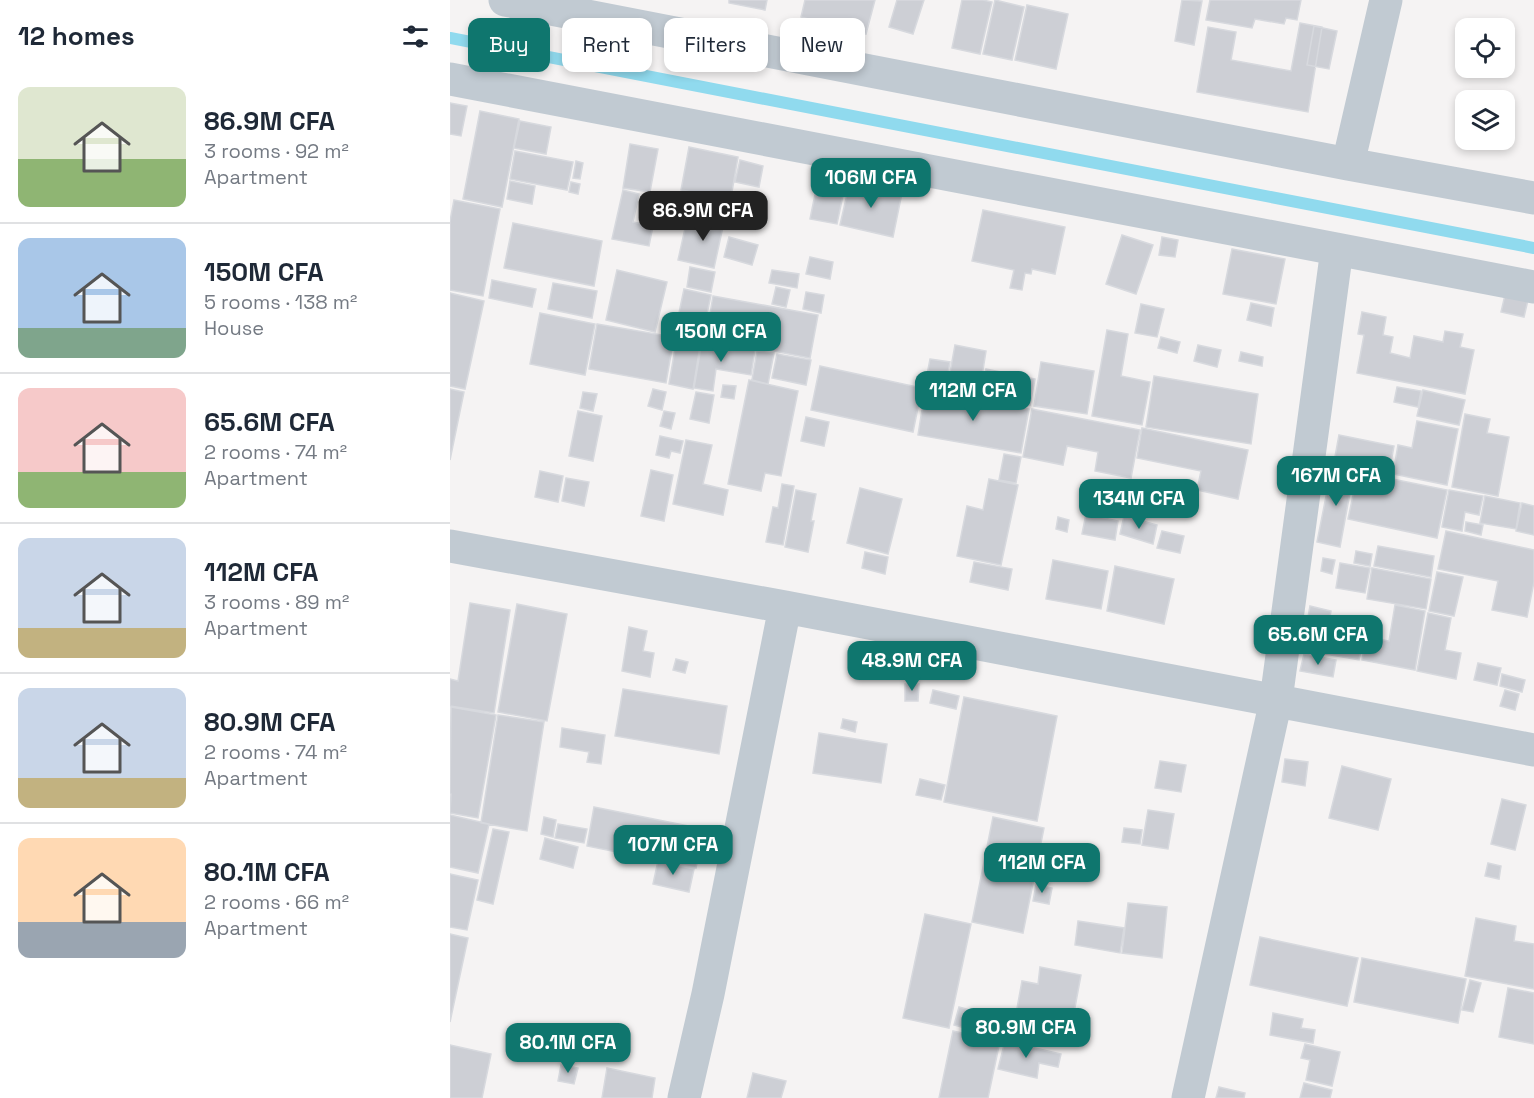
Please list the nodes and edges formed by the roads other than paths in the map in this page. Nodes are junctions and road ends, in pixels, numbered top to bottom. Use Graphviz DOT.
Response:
graph roads {
  1 [pos="505,0"];
  2 [pos="1386,0"];
  3 [pos="450,79"];
  4 [pos="1348,164"];
  5 [pos="1534,198"];
  6 [pos="1337,249"];
  7 [pos="1534,287"];
  8 [pos="450,546"];
  9 [pos="785,608"];
  10 [pos="1276,700"];
  11 [pos="1534,750"];
  12 [pos="684,1098"];
  13 [pos="1188,1098"];
  1 -- 4 [label="street"];
  2 -- 4 [label="street"];
  3 -- 6 [label="street"];
  4 -- 5 [label="street"];
  6 -- 7 [label="street"];
  6 -- 10 [label="street"];
  8 -- 9 [label="street"];
  9 -- 10 [label="street"];
  9 -- 12 [label="street"];
  10 -- 11 [label="street"];
  10 -- 13 [label="street"];
}
